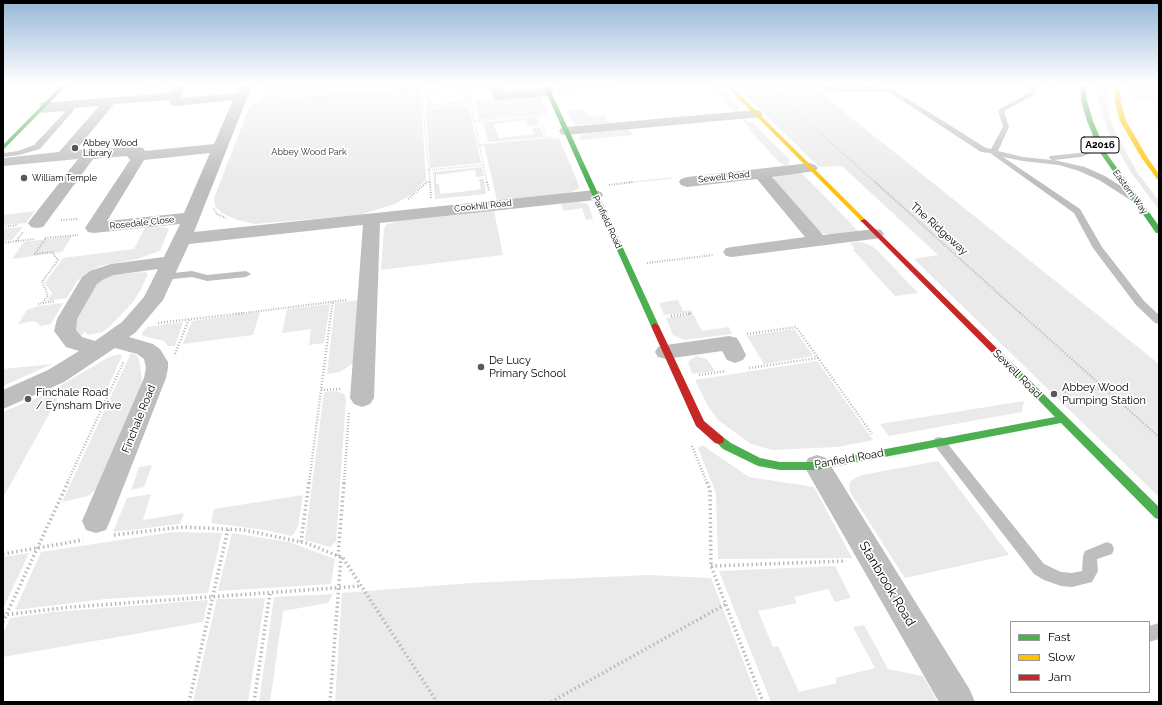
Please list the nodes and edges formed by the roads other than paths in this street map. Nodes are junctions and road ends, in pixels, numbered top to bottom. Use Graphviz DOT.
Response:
graph roads {
  1 [pos="34,116"];
  2 [pos="66,116"];
  3 [pos="97,116"];
  4 [pos="237,116"];
  5 [pos="559,116"];
  6 [pos="738,116"];
  7 [pos="758,116"];
  8 [pos="929,116"];
  9 [pos="1003,116"];
  10 [pos="1089,116"];
  11 [pos="1122,116"];
  12 [pos="567,134"];
  13 [pos="1095,135"];
  14 [pos="4,148"];
  15 [pos="220,148"];
  16 [pos="993,153"];
  17 [pos="88,155"];
  18 [pos="1009,155"];
  19 [pos="63,156"];
  20 [pos="137,161"];
  21 [pos="3,162"];
  22 [pos="810,168"];
  23 [pos="760,173"];
  24 [pos="1159,178"];
  25 [pos="688,182"];
  26 [pos="593,191"];
  27 [pos="1135,199"];
  28 [pos="189,218"];
  29 [pos="372,218"];
  30 [pos="37,223"];
  31 [pos="1159,232"];
  32 [pos="875,234"];
  33 [pos="182,239"];
  34 [pos="818,241"];
  35 [pos="732,252"];
  36 [pos="167,269"];
  37 [pos="246,274"];
  38 [pos="1159,321"];
  39 [pos="118,340"];
  40 [pos="732,349"];
  41 [pos="666,352"];
  42 [pos="362,398"];
  43 [pos="3,400"];
  44 [pos="1063,419"];
  45 [pos="939,442"];
  46 [pos="817,466"];
  47 [pos="1159,514"];
  48 [pos="98,532"];
  49 [pos="1107,550"];
  50 [pos="958,702"];
  1 -- 14 [label="street"];
  2 -- 14 [label="lane"];
  3 -- 19 [label="street"];
  4 -- 15 [label="street"];
  5 -- 12 [label="street, Panfield Road"];
  6 -- 12 [label="street"];
  7 -- 22 [label="street, Sewell Road"];
  8 -- 16 [label="lane"];
  9 -- 16 [label="lane"];
  10 -- 13 [label="street, Eastern Way / A2016"];
  11 -- 24 [label="street, A2016"];
  12 -- 26 [label="street, Panfield Road"];
  13 -- 18 [label="lane"];
  13 -- 27 [label="street, Eastern Way / A2016"];
  15 -- 17 [label="street"];
  15 -- 28 [label="street"];
  16 -- 18 [label="lane"];
  16 -- 38 [label="lane"];
  17 -- 19 [label="street"];
  17 -- 30 [label="street"];
  18 -- 27 [label="lane"];
  19 -- 21 [label="street"];
  20 -- 28 [label="street, Rosedale Close"];
  22 -- 23 [label="street, Sewell Road"];
  22 -- 32 [label="street, Sewell Road"];
  23 -- 25 [label="street, Sewell Road"];
  23 -- 34 [label="street, Sewell Road"];
  26 -- 29 [label="street, Cookhill Road"];
  26 -- 41 [label="street, Panfield Road"];
  27 -- 31 [label="street, Eastern Way / A2016"];
  28 -- 33 [label="street"];
  29 -- 33 [label="street, Cookhill Road"];
  29 -- 42 [label="street"];
  32 -- 34 [label="street"];
  32 -- 44 [label="street, Sewell Road"];
  33 -- 36 [label="street"];
  34 -- 35 [label="street"];
  36 -- 37 [label="lane"];
  36 -- 39 [label="street"];
  36 -- 39 [label="street, Finchale Road"];
  39 -- 43 [label="street"];
  39 -- 48 [label="street, Finchale Road"];
  40 -- 41 [label="street"];
  41 -- 46 [label="street, Panfield Road"];
  44 -- 45 [label="street, Panfield Road"];
  44 -- 47 [label="street, Sewell Road"];
  45 -- 46 [label="street, Panfield Road"];
  45 -- 49 [label="lane"];
  46 -- 50 [label="street, Stanbrook Road"];
}
